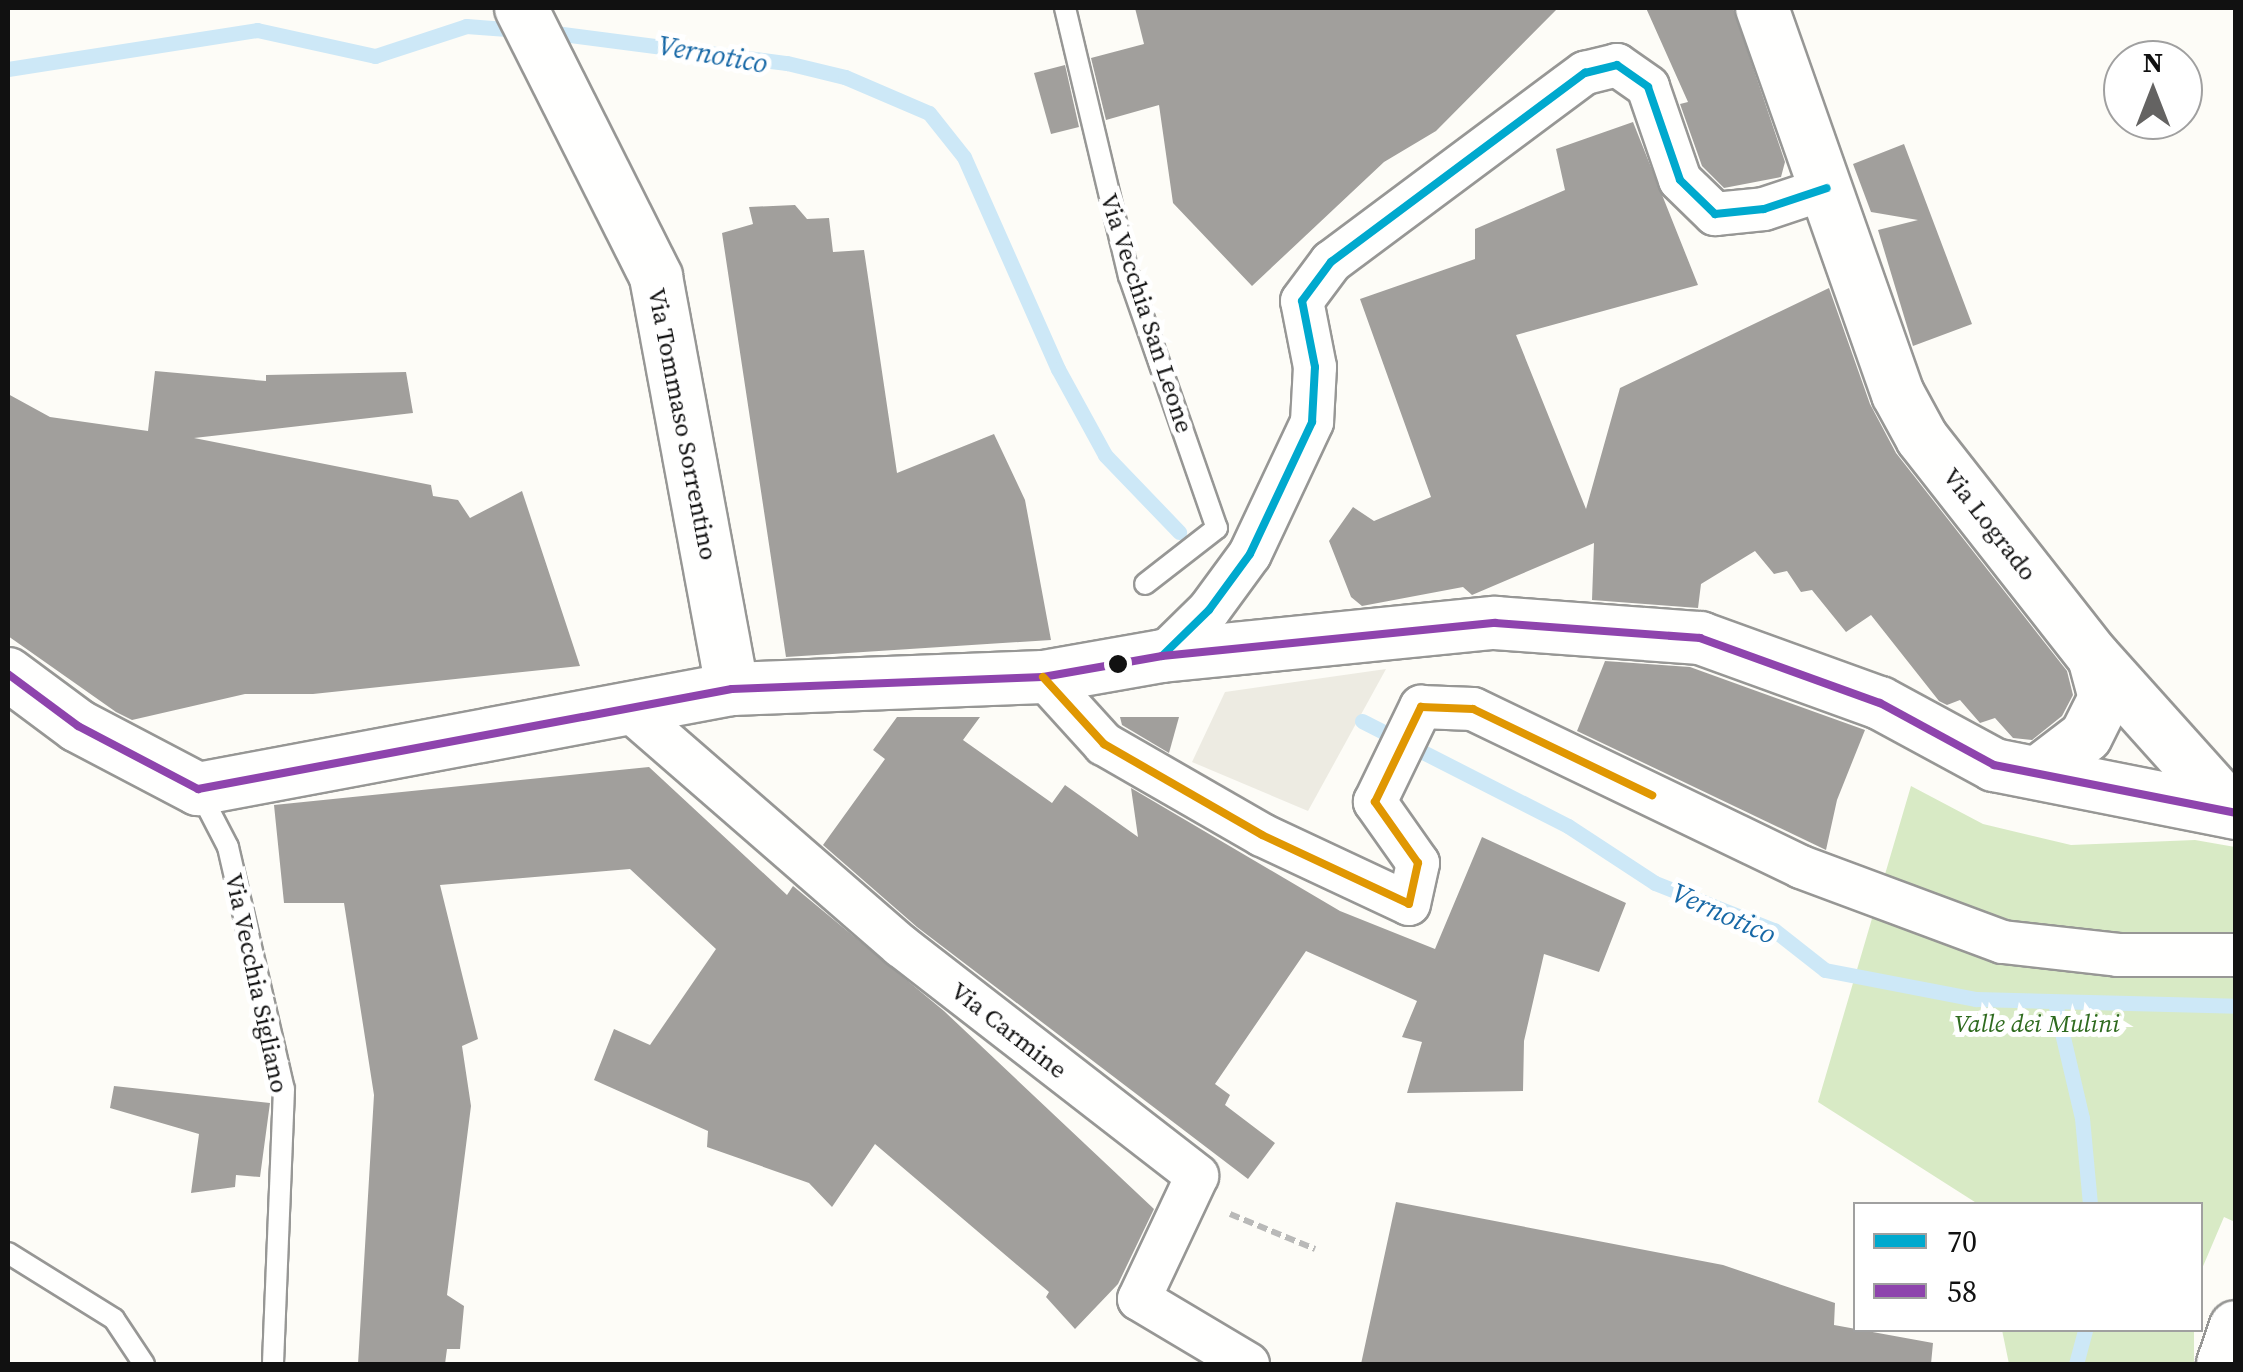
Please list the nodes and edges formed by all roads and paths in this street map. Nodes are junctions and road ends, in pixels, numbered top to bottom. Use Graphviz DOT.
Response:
graph roads {
  1 [pos="522,8"];
  2 [pos="1065,8"];
  3 [pos="1762,8"];
  4 [pos="1827,188"];
  5 [pos="1145,584"];
  6 [pos="1162,656"];
  7 [pos="2094,656"];
  8 [pos="8,674"];
  9 [pos="1043,677"];
  10 [pos="732,689"];
  11 [pos="627,708"];
  12 [pos="2039,772"];
  13 [pos="198,789"];
  14 [pos="2234,812"];
  15 [pos="2236,955"];
  16 [pos="1188,1196"];
  17 [pos="1315,1250"];
  18 [pos="8,1253"];
  19 [pos="2236,1326"];
  20 [pos="144,1364"];
  21 [pos="273,1364"];
  22 [pos="1248,1364"];
  23 [pos="2223,1364"];
  1 -- 10 [label="street, Via Tommaso Sorrentino"];
  2 -- 5 [label="lane, Via Vecchia San Leone"];
  3 -- 4 [label="street, Via Logrado"];
  4 -- 6 [label="street"];
  4 -- 7 [label="street, Via Logrado"];
  6 -- 9 [label="street"];
  6 -- 12 [label="street"];
  7 -- 12 [label="street"];
  7 -- 14 [label="street, Via Logrado"];
  8 -- 13 [label="street"];
  9 -- 10 [label="street"];
  9 -- 15 [label="street"];
  10 -- 11 [label="street"];
  11 -- 13 [label="street"];
  11 -- 16 [label="street, Via Carmine"];
  12 -- 14 [label="street"];
  13 -- 21 [label="lane, Via Vecchia Sigliano"];
  16 -- 17 [label="path"];
  16 -- 22 [label="street"];
  18 -- 20 [label="lane"];
  19 -- 23 [label="street"];
}
